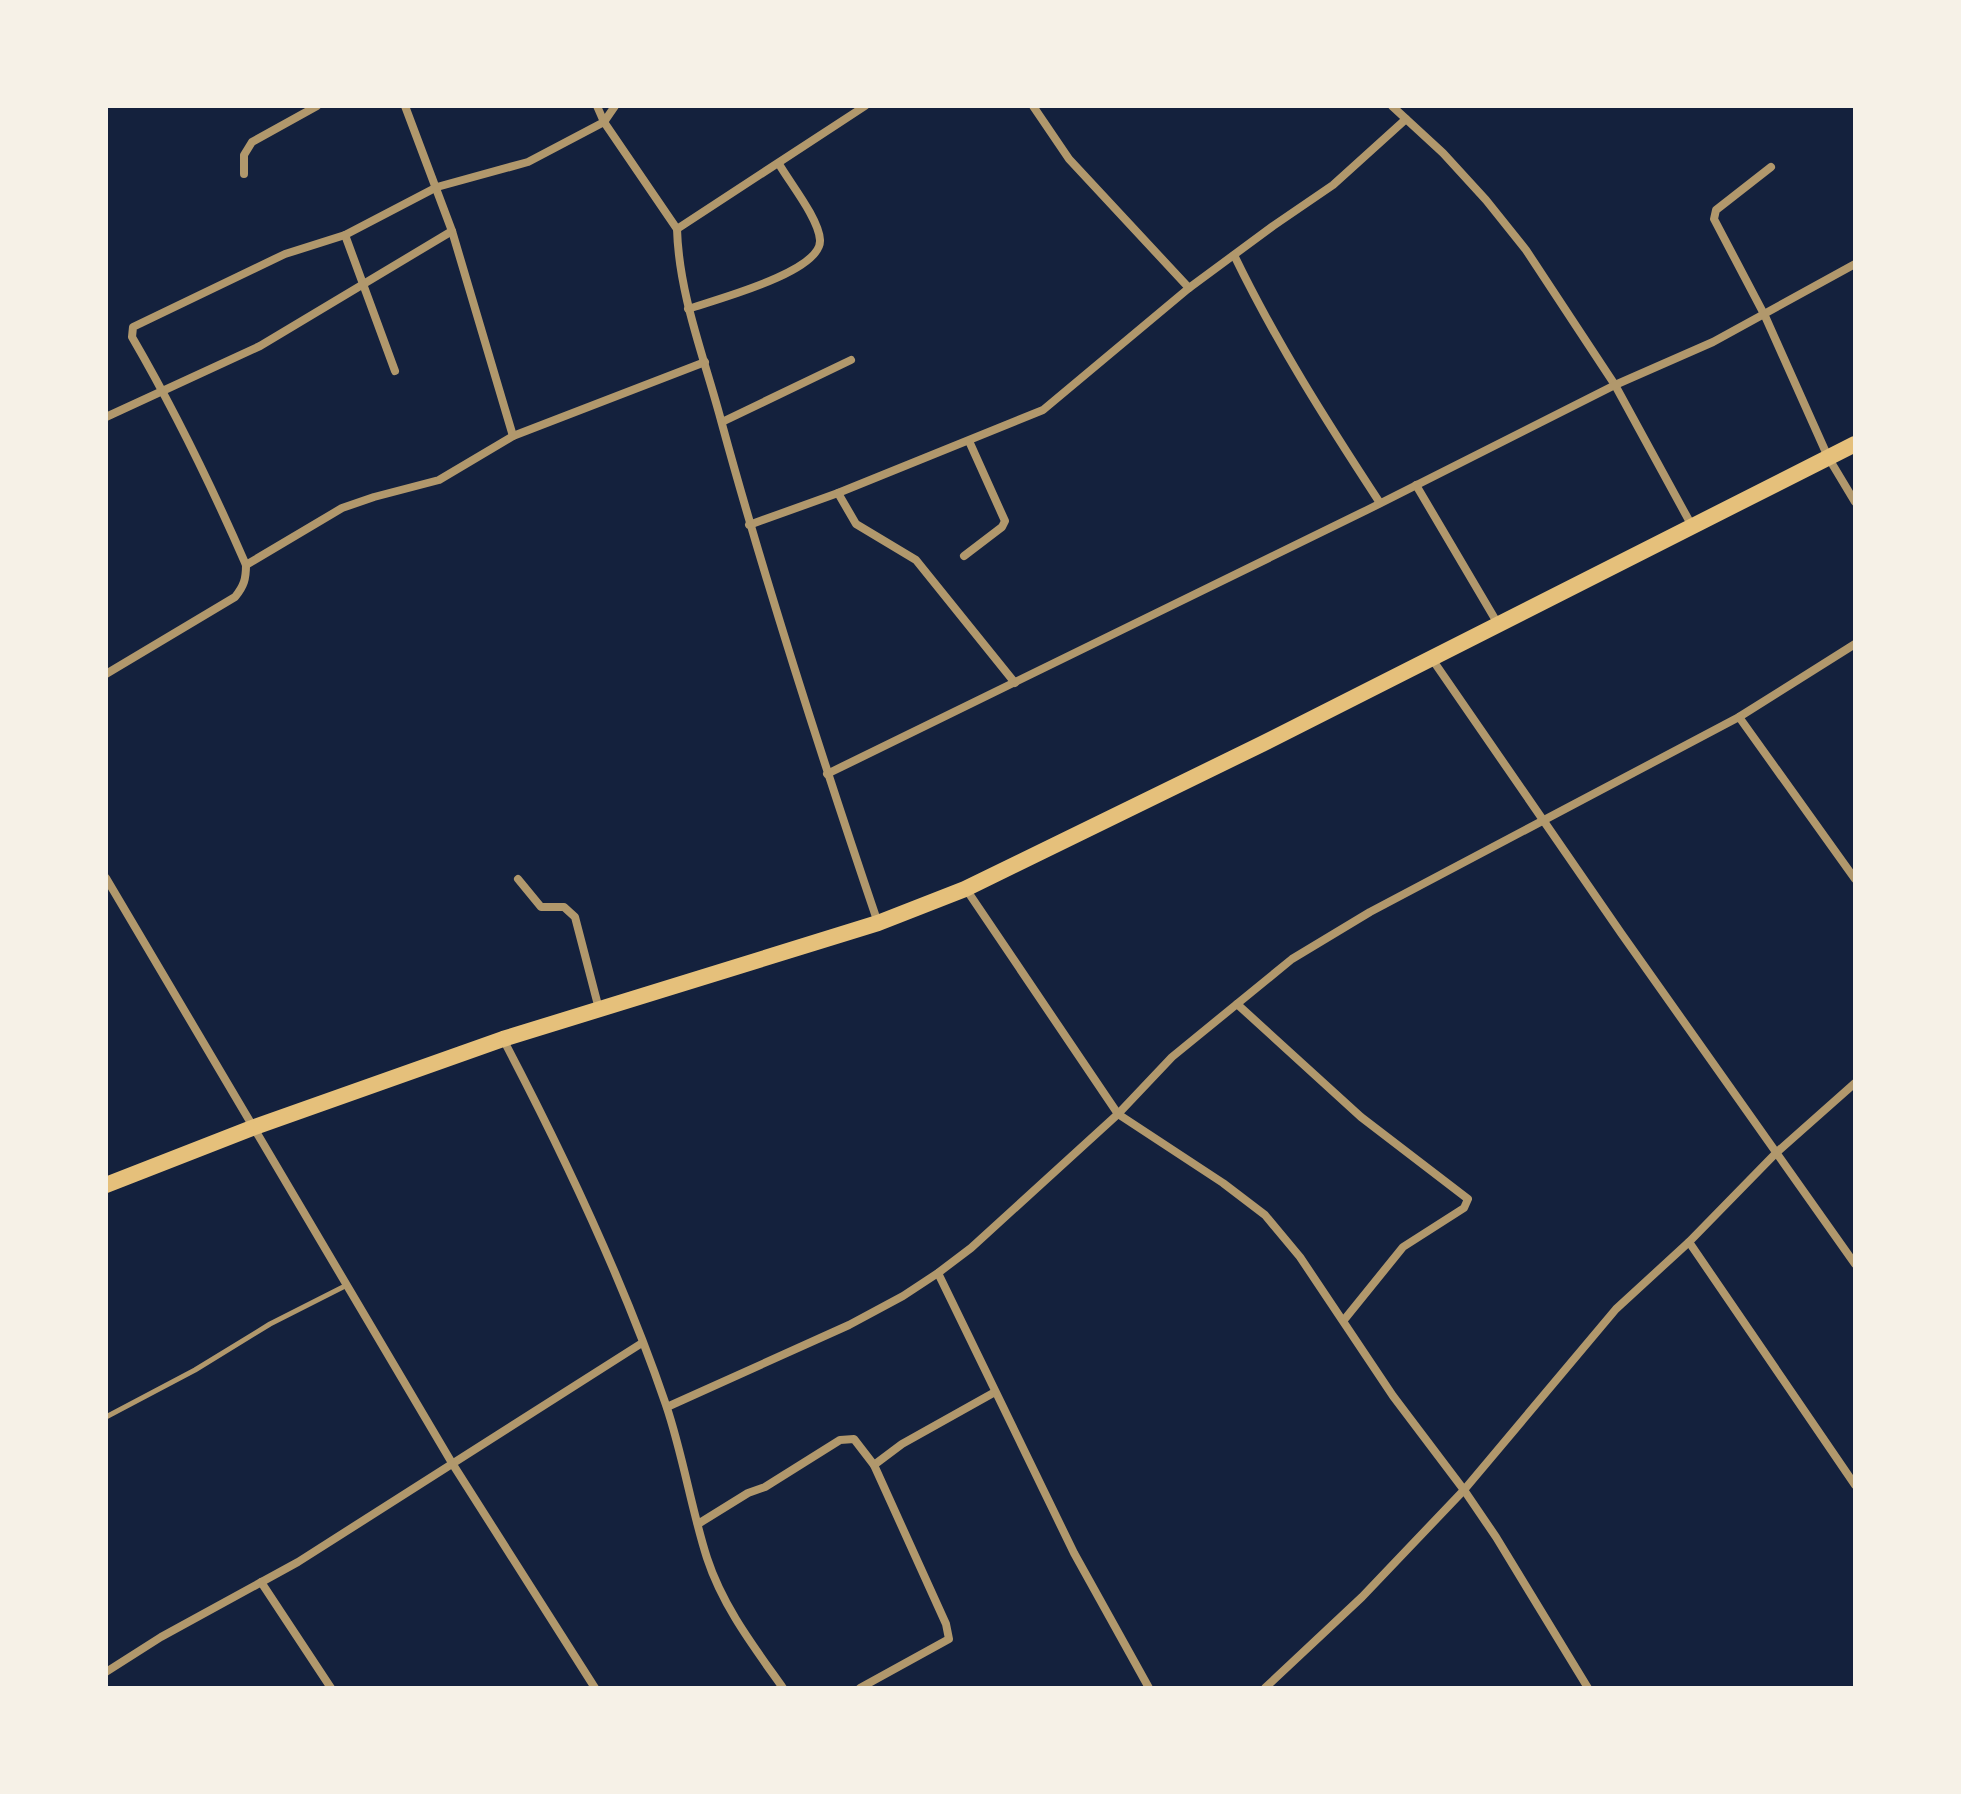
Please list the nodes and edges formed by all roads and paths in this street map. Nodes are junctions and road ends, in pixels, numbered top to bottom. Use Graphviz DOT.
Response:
graph roads {
  1 [pos="317,106"];
  2 [pos="405,106"];
  3 [pos="597,106"];
  4 [pos="615,106"];
  5 [pos="865,106"];
  6 [pos="1033,106"];
  7 [pos="1392,106"];
  8 [pos="1406,119"];
  9 [pos="604,122"];
  10 [pos="779,164"];
  11 [pos="1771,167"];
  12 [pos="244,174"];
  13 [pos="437,187"];
  14 [pos="677,229"];
  15 [pos="452,231"];
  16 [pos="345,235"];
  17 [pos="1234,255"];
  18 [pos="1855,264"];
  19 [pos="364,282"];
  20 [pos="1189,288"];
  21 [pos="688,309"];
  22 [pos="1765,316"];
  23 [pos="851,360"];
  24 [pos="705,362"];
  25 [pos="395,371"];
  26 [pos="1615,385"];
  27 [pos="164,391"];
  28 [pos="106,417"];
  29 [pos="722,422"];
  30 [pos="513,436"];
  31 [pos="969,441"];
  32 [pos="1855,444"];
  33 [pos="1828,457"];
  34 [pos="1416,485"];
  35 [pos="838,493"];
  36 [pos="1855,502"];
  37 [pos="1380,503"];
  38 [pos="749,525"];
  39 [pos="1692,526"];
  40 [pos="964,556"];
  41 [pos="246,565"];
  42 [pos="1498,624"];
  43 [pos="1855,644"];
  44 [pos="1432,659"];
  45 [pos="106,674"];
  46 [pos="1015,683"];
  47 [pos="1739,717"];
  48 [pos="827,774"];
  49 [pos="1543,820"];
  50 [pos="106,878"];
  51 [pos="518,879"];
  52 [pos="1855,879"];
  53 [pos="965,889"];
  54 [pos="878,923"];
  55 [pos="1237,1004"];
  56 [pos="599,1009"];
  57 [pos="503,1039"];
  58 [pos="1855,1083"];
  59 [pos="1118,1114"];
  60 [pos="252,1128"];
  61 [pos="1776,1153"];
  62 [pos="106,1185"];
  63 [pos="1689,1242"];
  64 [pos="1855,1264"];
  65 [pos="938,1273"];
  66 [pos="347,1285"];
  67 [pos="1344,1320"];
  68 [pos="642,1343"];
  69 [pos="995,1392"];
  70 [pos="667,1407"];
  71 [pos="106,1417"];
  72 [pos="452,1463"];
  73 [pos="874,1465"];
  74 [pos="1855,1485"];
  75 [pos="1464,1490"];
  76 [pos="698,1524"];
  77 [pos="261,1582"];
  78 [pos="106,1672"];
  79 [pos="331,1688"];
  80 [pos="595,1688"];
  81 [pos="783,1688"];
  82 [pos="860,1688"];
  83 [pos="1149,1688"];
  84 [pos="1265,1688"];
  85 [pos="1588,1688"];
  1 -- 12 [label="street"];
  2 -- 13 [label="street"];
  3 -- 9 [label="street"];
  4 -- 9 [label="street"];
  5 -- 10 [label="street"];
  6 -- 20 [label="street"];
  7 -- 8 [label="street"];
  8 -- 17 [label="street"];
  8 -- 26 [label="street"];
  9 -- 13 [label="street"];
  9 -- 14 [label="street"];
  10 -- 14 [label="street"];
  10 -- 21 [label="street"];
  11 -- 22 [label="street"];
  13 -- 15 [label="street"];
  13 -- 16 [label="street"];
  14 -- 21 [label="street"];
  15 -- 19 [label="street"];
  15 -- 30 [label="street"];
  16 -- 19 [label="street"];
  16 -- 27 [label="street"];
  17 -- 20 [label="street"];
  17 -- 37 [label="street"];
  18 -- 22 [label="street"];
  19 -- 25 [label="street"];
  19 -- 27 [label="street"];
  20 -- 31 [label="street"];
  21 -- 24 [label="street"];
  22 -- 26 [label="street"];
  22 -- 33 [label="street"];
  23 -- 29 [label="street"];
  24 -- 29 [label="street"];
  24 -- 30 [label="street"];
  26 -- 34 [label="street"];
  26 -- 39 [label="street"];
  27 -- 28 [label="street"];
  27 -- 41 [label="street"];
  29 -- 38 [label="street"];
  30 -- 41 [label="street"];
  31 -- 35 [label="street"];
  31 -- 40 [label="street"];
  32 -- 33 [label="main road"];
  33 -- 36 [label="street"];
  33 -- 39 [label="main road"];
  34 -- 37 [label="street"];
  34 -- 42 [label="street"];
  35 -- 38 [label="street"];
  35 -- 46 [label="street"];
  37 -- 46 [label="street"];
  38 -- 48 [label="street"];
  39 -- 42 [label="main road"];
  41 -- 45 [label="street"];
  42 -- 44 [label="main road"];
  43 -- 47 [label="street"];
  44 -- 49 [label="street"];
  44 -- 53 [label="main road"];
  46 -- 48 [label="street"];
  47 -- 49 [label="street"];
  47 -- 52 [label="street"];
  48 -- 54 [label="street"];
  49 -- 55 [label="street"];
  49 -- 61 [label="street"];
  50 -- 60 [label="street"];
  51 -- 56 [label="street"];
  53 -- 54 [label="main road"];
  53 -- 59 [label="street"];
  54 -- 56 [label="main road"];
  55 -- 59 [label="street"];
  55 -- 67 [label="street"];
  56 -- 57 [label="main road"];
  57 -- 60 [label="main road"];
  57 -- 68 [label="street"];
  58 -- 61 [label="street"];
  59 -- 65 [label="street"];
  59 -- 67 [label="street"];
  60 -- 62 [label="main road"];
  60 -- 66 [label="street"];
  61 -- 63 [label="street"];
  61 -- 64 [label="street"];
  63 -- 74 [label="street"];
  63 -- 75 [label="street"];
  65 -- 69 [label="street"];
  65 -- 70 [label="street"];
  66 -- 71 [label="lane"];
  66 -- 72 [label="street"];
  67 -- 75 [label="street"];
  68 -- 70 [label="street"];
  68 -- 72 [label="street"];
  69 -- 73 [label="street"];
  69 -- 83 [label="street"];
  70 -- 76 [label="street"];
  72 -- 77 [label="street"];
  72 -- 80 [label="street"];
  73 -- 76 [label="street"];
  73 -- 82 [label="street"];
  75 -- 84 [label="street"];
  75 -- 85 [label="street"];
  76 -- 81 [label="street"];
  77 -- 78 [label="street"];
  77 -- 79 [label="street"];
}
